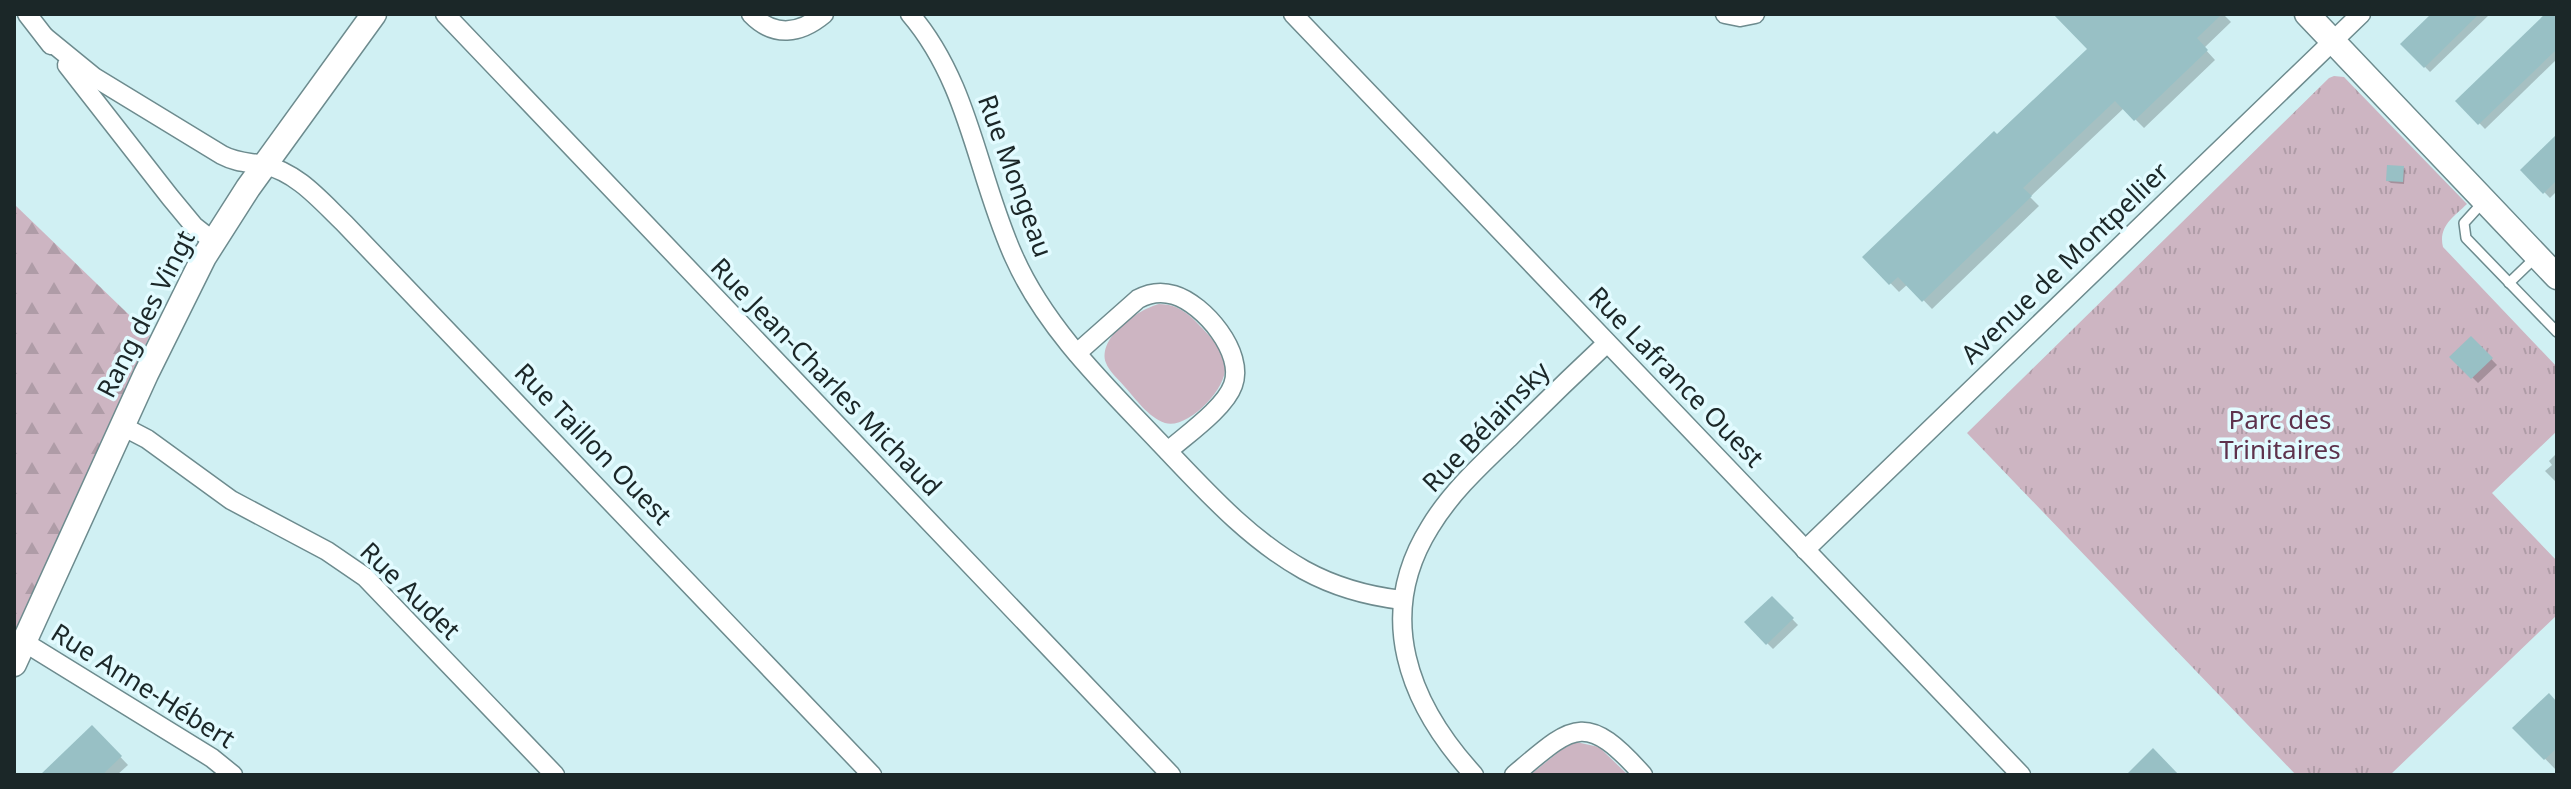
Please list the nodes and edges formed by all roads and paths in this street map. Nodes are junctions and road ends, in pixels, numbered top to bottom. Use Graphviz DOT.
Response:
graph roads {
  1 [pos="27,14"];
  2 [pos="374,14"];
  3 [pos="445,14"];
  4 [pos="751,14"];
  5 [pos="824,14"];
  6 [pos="910,14"];
  7 [pos="1293,14"];
  8 [pos="1725,14"];
  9 [pos="1755,14"];
  10 [pos="2307,14"];
  11 [pos="2361,14"];
  12 [pos="45,37"];
  13 [pos="2332,41"];
  14 [pos="265,165"];
  15 [pos="2484,201"];
  16 [pos="213,241"];
  17 [pos="2537,256"];
  18 [pos="2557,277"];
  19 [pos="2509,283"];
  20 [pos="2557,332"];
  21 [pos="1607,343"];
  22 [pos="1077,353"];
  23 [pos="122,426"];
  24 [pos="1168,451"];
  25 [pos="1805,550"];
  26 [pos="1402,600"];
  27 [pos="24,642"];
  28 [pos="14,664"];
  29 [pos="1461,771"];
  30 [pos="233,775"];
  31 [pos="555,775"];
  32 [pos="872,775"];
  33 [pos="1171,775"];
  34 [pos="1514,775"];
  35 [pos="1643,775"];
  36 [pos="2021,775"];
  1 -- 12 [label="street"];
  2 -- 14 [label="street, Rang des Vingt"];
  3 -- 33 [label="street, Rue Jean-Charles Michaud"];
  4 -- 5 [label="street"];
  6 -- 22 [label="street, Rue Mongeau"];
  7 -- 21 [label="street, Rue Lafrance Ouest"];
  8 -- 9 [label="street"];
  10 -- 13 [label="street"];
  11 -- 13 [label="street, Avenue de Montpellier"];
  12 -- 14 [label="street, Rue Taillon Ouest"];
  12 -- 16 [label="street"];
  13 -- 15 [label="street"];
  13 -- 25 [label="street, Avenue de Montpellier"];
  14 -- 16 [label="street, Rang des Vingt"];
  14 -- 32 [label="street, Rue Taillon Ouest"];
  15 -- 17 [label="street"];
  15 -- 19 [label="lane"];
  16 -- 23 [label="street, Rang des Vingt"];
  17 -- 18 [label="street"];
  17 -- 19 [label="lane"];
  19 -- 20 [label="lane"];
  21 -- 25 [label="street, Rue Lafrance Ouest"];
  21 -- 26 [label="street, Rue Bélainsky"];
  22 -- 24 [label="street, Rue Mongeau"];
  22 -- 24 [label="street"];
  23 -- 27 [label="street, Rang des Vingt"];
  23 -- 31 [label="street, Rue Audet"];
  24 -- 26 [label="street, Rue Mongeau"];
  25 -- 36 [label="street, Rue Lafrance Ouest"];
  26 -- 29 [label="street, Rue Bélainsky"];
  27 -- 28 [label="street, Rang des Vingt"];
  27 -- 30 [label="street, Rue Anne-Hébert"];
  34 -- 35 [label="street"];
}
